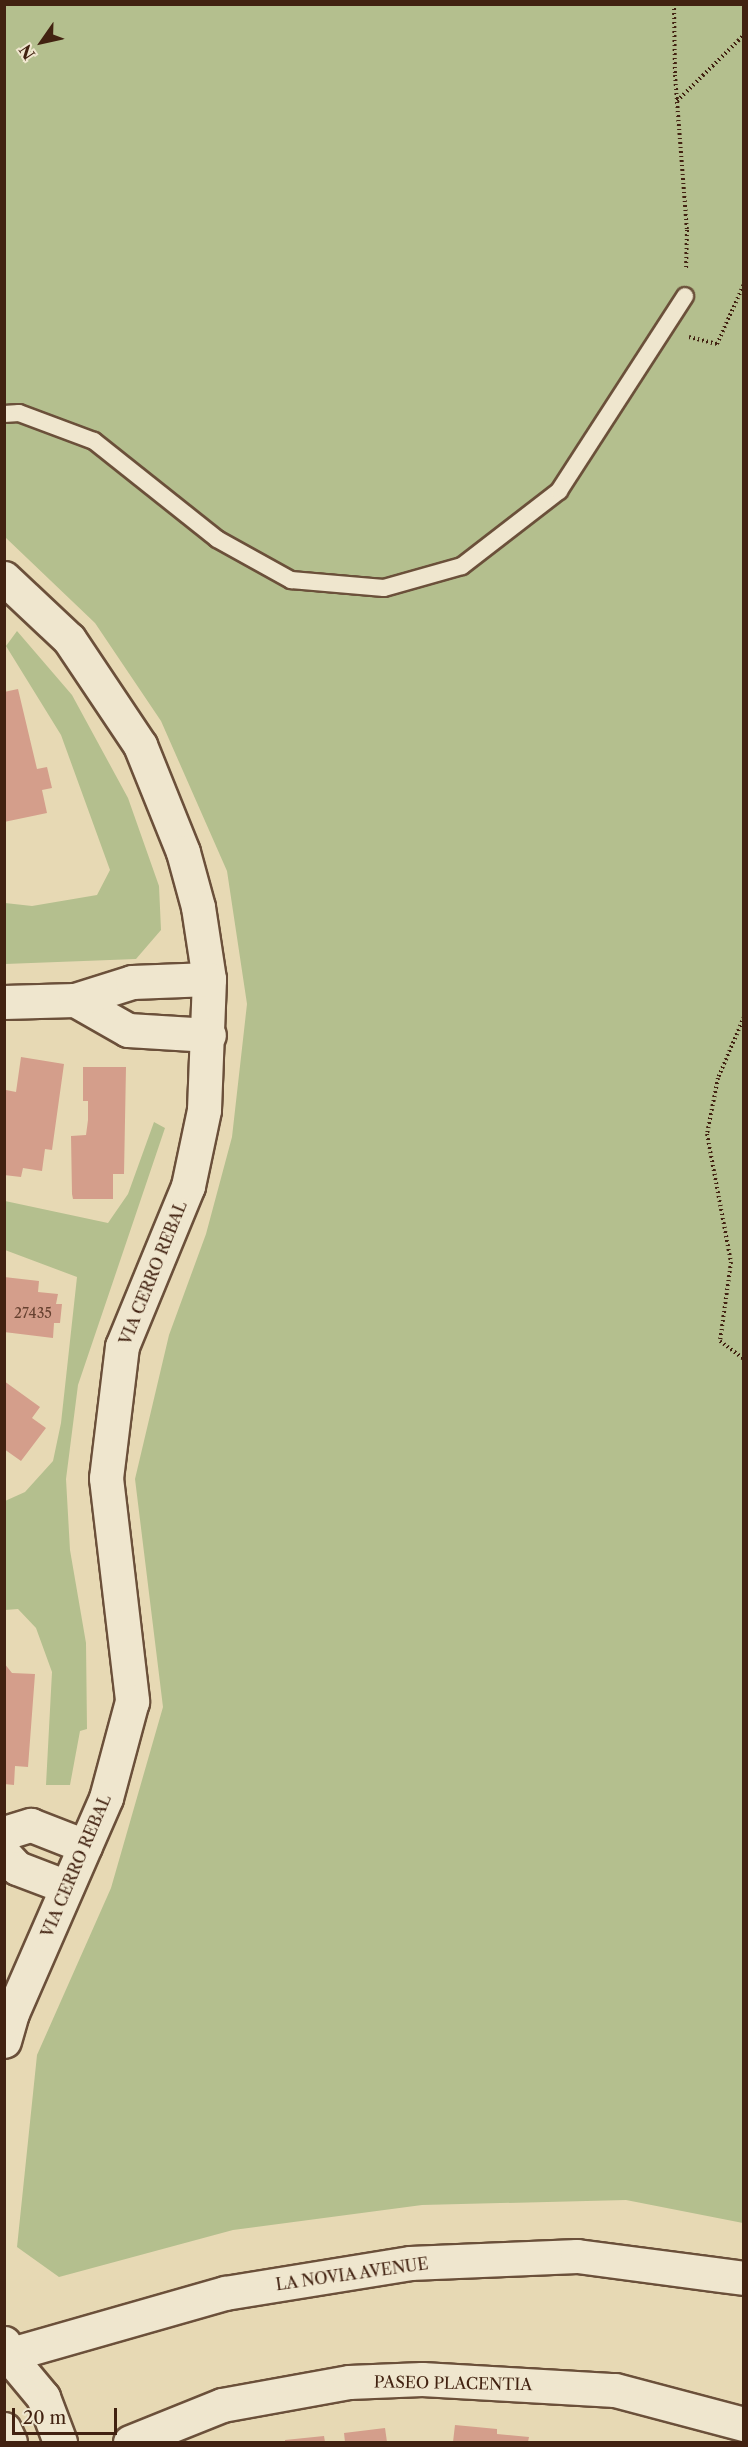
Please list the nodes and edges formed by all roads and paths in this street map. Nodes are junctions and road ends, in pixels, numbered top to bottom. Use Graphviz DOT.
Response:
graph roads {
  1 [pos="674,4"];
  2 [pos="744,35"];
  3 [pos="677,101"];
  4 [pos="744,284"];
  5 [pos="685,296"];
  6 [pos="662,331"];
  7 [pos="4,414"];
  8 [pos="4,578"];
  9 [pos="209,979"];
  10 [pos="75,1000"];
  11 [pos="4,1002"];
  12 [pos="744,1017"];
  13 [pos="209,1035"];
  14 [pos="744,1359"];
  15 [pos="4,1833"];
  16 [pos="85,1846"];
  17 [pos="4,1854"];
  18 [pos="68,1887"];
  19 [pos="4,2041"];
  20 [pos="744,2278"];
  21 [pos="5,2357"];
  22 [pos="744,2424"];
  23 [pos="4,2429"];
  24 [pos="10,2442"];
  25 [pos="60,2442"];
  26 [pos="130,2442"];
  1 -- 3 [label="path"];
  2 -- 3 [label="path"];
  3 -- 5 [label="path"];
  4 -- 6 [label="path"];
  5 -- 6 [label="lane"];
  6 -- 7 [label="lane"];
  8 -- 9 [label="street, VIA CERRO REBAL"];
  9 -- 10 [label="street"];
  9 -- 13 [label="street, VIA CERRO REBAL"];
  10 -- 11 [label="street"];
  10 -- 13 [label="street"];
  12 -- 14 [label="path"];
  13 -- 16 [label="street, VIA CERRO REBAL"];
  15 -- 16 [label="street"];
  16 -- 18 [label="street, VIA CERRO REBAL"];
  17 -- 18 [label="street"];
  18 -- 19 [label="street, VIA CERRO REBAL"];
  20 -- 21 [label="street, LA NOVIA AVENUE"];
  21 -- 25 [label="street"];
  22 -- 26 [label="street, PASEO PLACENTIA"];
  23 -- 24 [label="street"];
}
